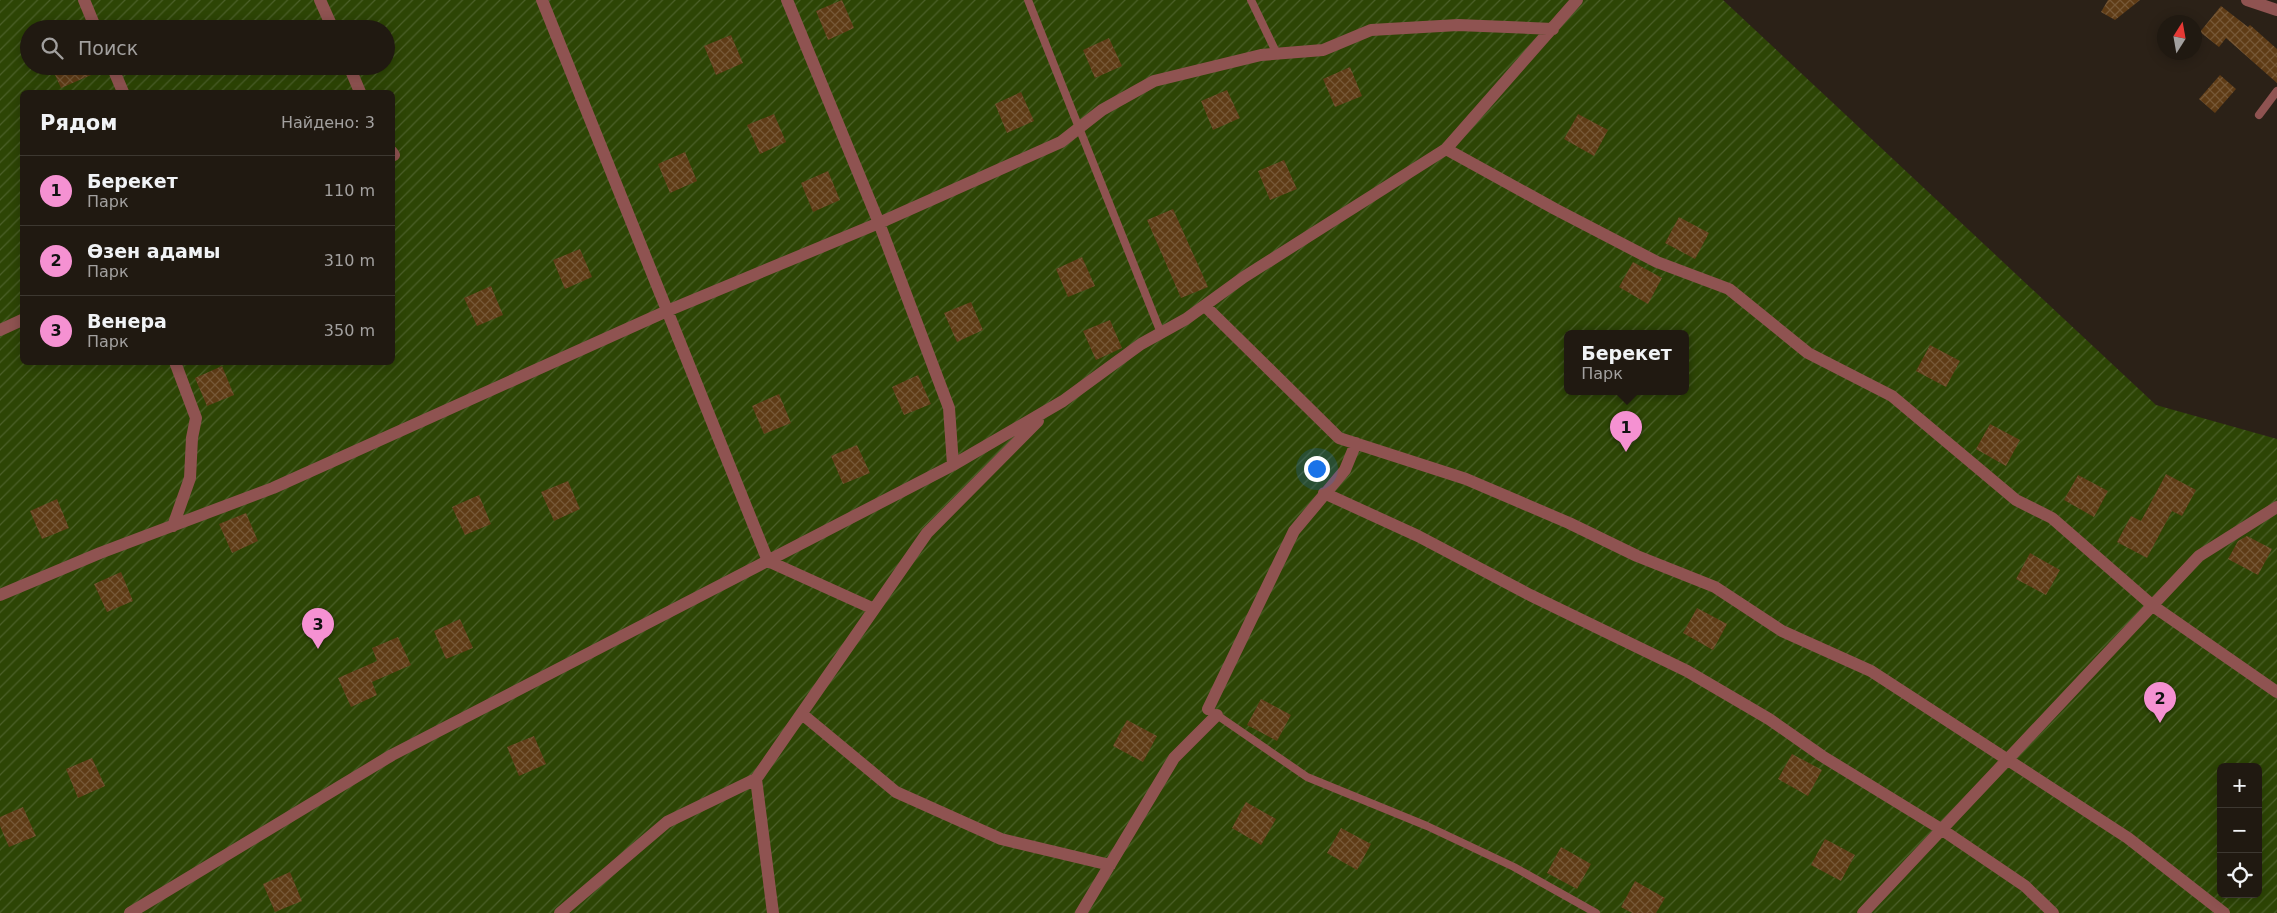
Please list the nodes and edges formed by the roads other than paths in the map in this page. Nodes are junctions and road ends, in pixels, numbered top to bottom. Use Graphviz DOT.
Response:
graph roads {
  1 [pos="320,0"];
  2 [pos="542,0"];
  3 [pos="787,0"];
  4 [pos="1028,0"];
  5 [pos="1251,0"];
  6 [pos="1577,0"];
  7 [pos="2247,0"];
  8 [pos="86,2"];
  9 [pos="2277,10"];
  10 [pos="93,20"];
  11 [pos="329,20"];
  12 [pos="1553,28"];
  13 [pos="1278,54"];
  14 [pos="116,75"];
  15 [pos="353,75"];
  16 [pos="122,90"];
  17 [pos="359,90"];
  18 [pos="2277,91"];
  19 [pos="2259,115"];
  20 [pos="1079,128"];
  21 [pos="1446,148"];
  22 [pos="879,223"];
  23 [pos="1205,306"];
  24 [pos="667,311"];
  25 [pos="20,321"];
  26 [pos="0,330"];
  27 [pos="1161,333"];
  28 [pos="176,365"];
  29 [pos="1050,408"];
  30 [pos="1356,443"];
  31 [pos="953,465"];
  32 [pos="1324,493"];
  33 [pos="2277,508"];
  34 [pos="173,526"];
  35 [pos="768,561"];
  36 [pos="0,595"];
  37 [pos="2153,606"];
  38 [pos="874,608"];
  39 [pos="2277,692"];
  40 [pos="1213,712"];
  41 [pos="802,714"];
  42 [pos="2008,759"];
  43 [pos="756,779"];
  44 [pos="1941,829"];
  45 [pos="1110,865"];
  46 [pos="130,913"];
  47 [pos="560,913"];
  48 [pos="772,913"];
  49 [pos="1081,913"];
  50 [pos="1596,913"];
  51 [pos="1863,913"];
  52 [pos="2053,913"];
  53 [pos="2224,913"];
  1 -- 11 [label="street"];
  2 -- 24 [label="street"];
  3 -- 22 [label="street"];
  4 -- 20 [label="lane"];
  5 -- 13 [label="lane"];
  6 -- 12 [label="street"];
  7 -- 9 [label="street"];
  8 -- 10 [label="street"];
  12 -- 13 [label="street"];
  12 -- 21 [label="street"];
  13 -- 20 [label="street"];
  14 -- 16 [label="street"];
  15 -- 17 [label="street"];
  18 -- 19 [label="lane"];
  20 -- 22 [label="street"];
  20 -- 27 [label="lane"];
  21 -- 23 [label="street"];
  21 -- 37 [label="street"];
  22 -- 24 [label="street"];
  22 -- 31 [label="street"];
  23 -- 27 [label="street"];
  23 -- 30 [label="street"];
  24 -- 34 [label="street"];
  24 -- 35 [label="street"];
  25 -- 26 [label="street"];
  27 -- 29 [label="street"];
  28 -- 34 [label="street"];
  29 -- 31 [label="street"];
  29 -- 38 [label="street"];
  30 -- 32 [label="street"];
  30 -- 42 [label="street"];
  31 -- 35 [label="street"];
  32 -- 40 [label="street"];
  32 -- 44 [label="street"];
  33 -- 37 [label="street"];
  34 -- 36 [label="street"];
  35 -- 38 [label="street"];
  35 -- 46 [label="street"];
  37 -- 39 [label="street"];
  37 -- 42 [label="street"];
  38 -- 41 [label="street"];
  40 -- 45 [label="street"];
  40 -- 50 [label="lane"];
  41 -- 43 [label="street"];
  41 -- 45 [label="street"];
  42 -- 44 [label="street"];
  42 -- 53 [label="street"];
  43 -- 47 [label="street"];
  43 -- 48 [label="street"];
  44 -- 51 [label="street"];
  44 -- 52 [label="street"];
  45 -- 49 [label="street"];
}
